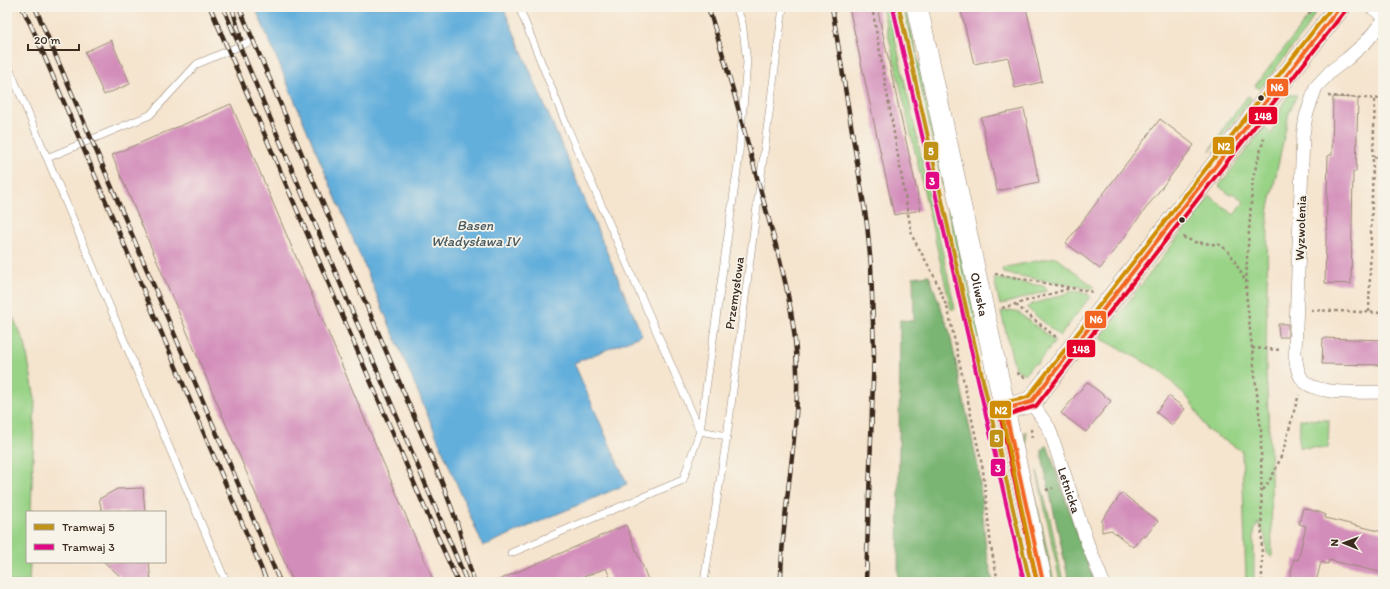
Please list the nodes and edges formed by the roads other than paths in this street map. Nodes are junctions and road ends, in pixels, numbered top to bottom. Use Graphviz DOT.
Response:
graph roads {
  1 [pos="519,7"];
  2 [pos="736,7"];
  3 [pos="783,7"];
  4 [pos="917,7"];
  5 [pos="1340,7"];
  6 [pos="1371,7"];
  7 [pos="1383,15"];
  8 [pos="1383,21"];
  9 [pos="249,42"];
  10 [pos="7,63"];
  11 [pos="47,158"];
  12 [pos="1383,392"];
  13 [pos="1031,402"];
  14 [pos="1005,409"];
  15 [pos="700,431"];
  16 [pos="727,436"];
  17 [pos="511,553"];
  18 [pos="226,582"];
  19 [pos="704,582"];
  20 [pos="1043,582"];
  21 [pos="1103,582"];
  1 -- 15 [label="lane"];
  2 -- 15 [label="lane"];
  3 -- 16 [label="lane, Przemysłowa"];
  4 -- 14 [label="main road, Oliwska"];
  5 -- 13 [label="main road"];
  6 -- 7 [label="street"];
  8 -- 12 [label="street, Wyzwolenia"];
  9 -- 11 [label="lane"];
  10 -- 11 [label="lane"];
  11 -- 18 [label="lane"];
  13 -- 14 [label="main road"];
  13 -- 21 [label="street, Letnicka"];
  14 -- 20 [label="street, Oliwska"];
  15 -- 16 [label="lane"];
  15 -- 17 [label="lane"];
  16 -- 19 [label="lane, Przemysłowa"];
}
